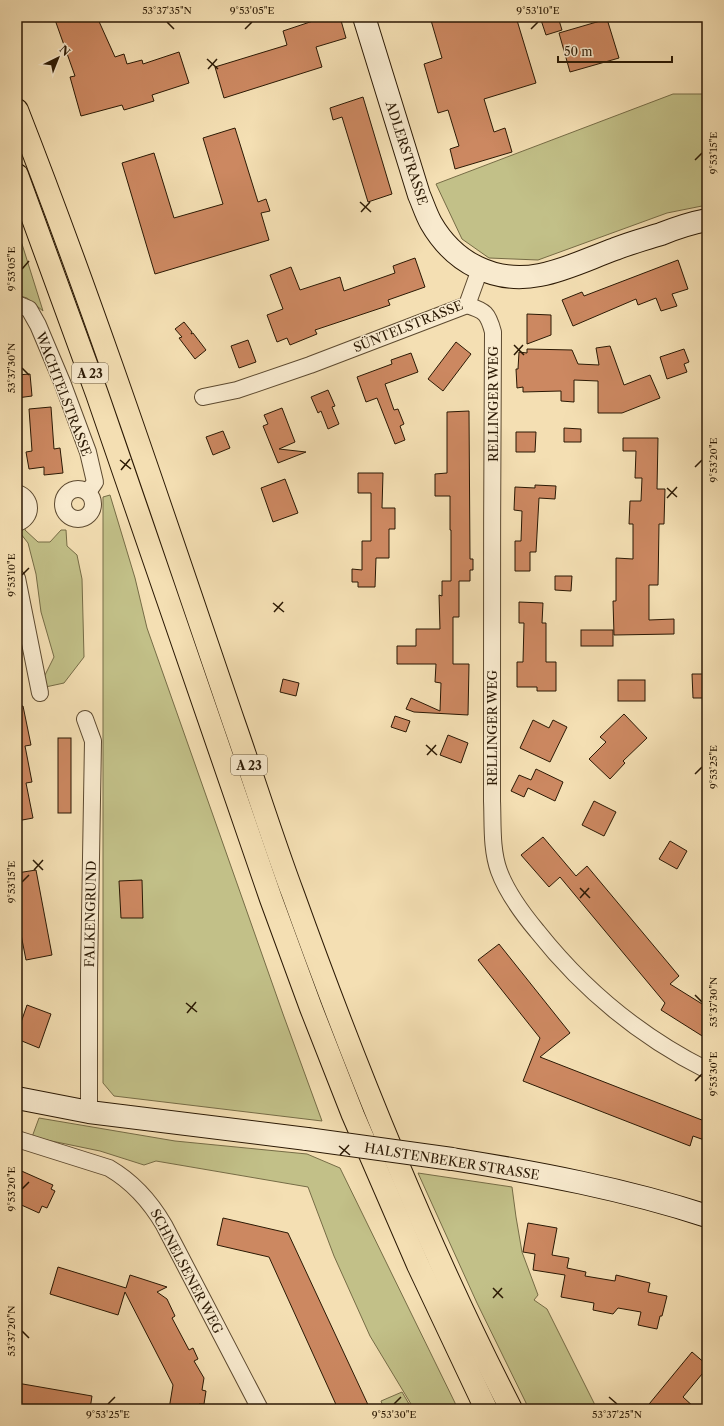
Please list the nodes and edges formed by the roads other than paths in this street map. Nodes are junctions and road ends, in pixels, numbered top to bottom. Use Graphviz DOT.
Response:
graph roads {
  1 [pos="364,17"];
  2 [pos="17,110"];
  3 [pos="17,175"];
  4 [pos="707,220"];
  5 [pos="480,269"];
  6 [pos="17,304"];
  7 [pos="467,305"];
  8 [pos="203,397"];
  9 [pos="88,492"];
  10 [pos="17,493"];
  11 [pos="17,523"];
  12 [pos="17,578"];
  13 [pos="40,693"];
  14 [pos="85,718"];
  15 [pos="707,1070"];
  16 [pos="17,1098"];
  17 [pos="94,1112"];
  18 [pos="17,1139"];
  19 [pos="707,1216"];
  20 [pos="260,1409"];
  21 [pos="486,1409"];
  22 [pos="511,1409"];
  1 -- 5 [label="street, ADLERSTRASSE"];
  2 -- 22 [label="highway, A 23"];
  3 -- 21 [label="highway, A 23"];
  4 -- 5 [label="street"];
  5 -- 7 [label="street, SÜNTELSTRASSE"];
  6 -- 9 [label="street, WACHTELSTRASSE"];
  7 -- 8 [label="street, SÜNTELSTRASSE"];
  7 -- 15 [label="street, RELLINGER WEG"];
  10 -- 11 [label="street"];
  12 -- 13 [label="street"];
  14 -- 17 [label="street, FALKENGRUND"];
  16 -- 17 [label="street"];
  17 -- 19 [label="street, HALSTENBEKER STRASSE, bridge"];
  18 -- 20 [label="street, SCHNELSENER WEG"];
}
